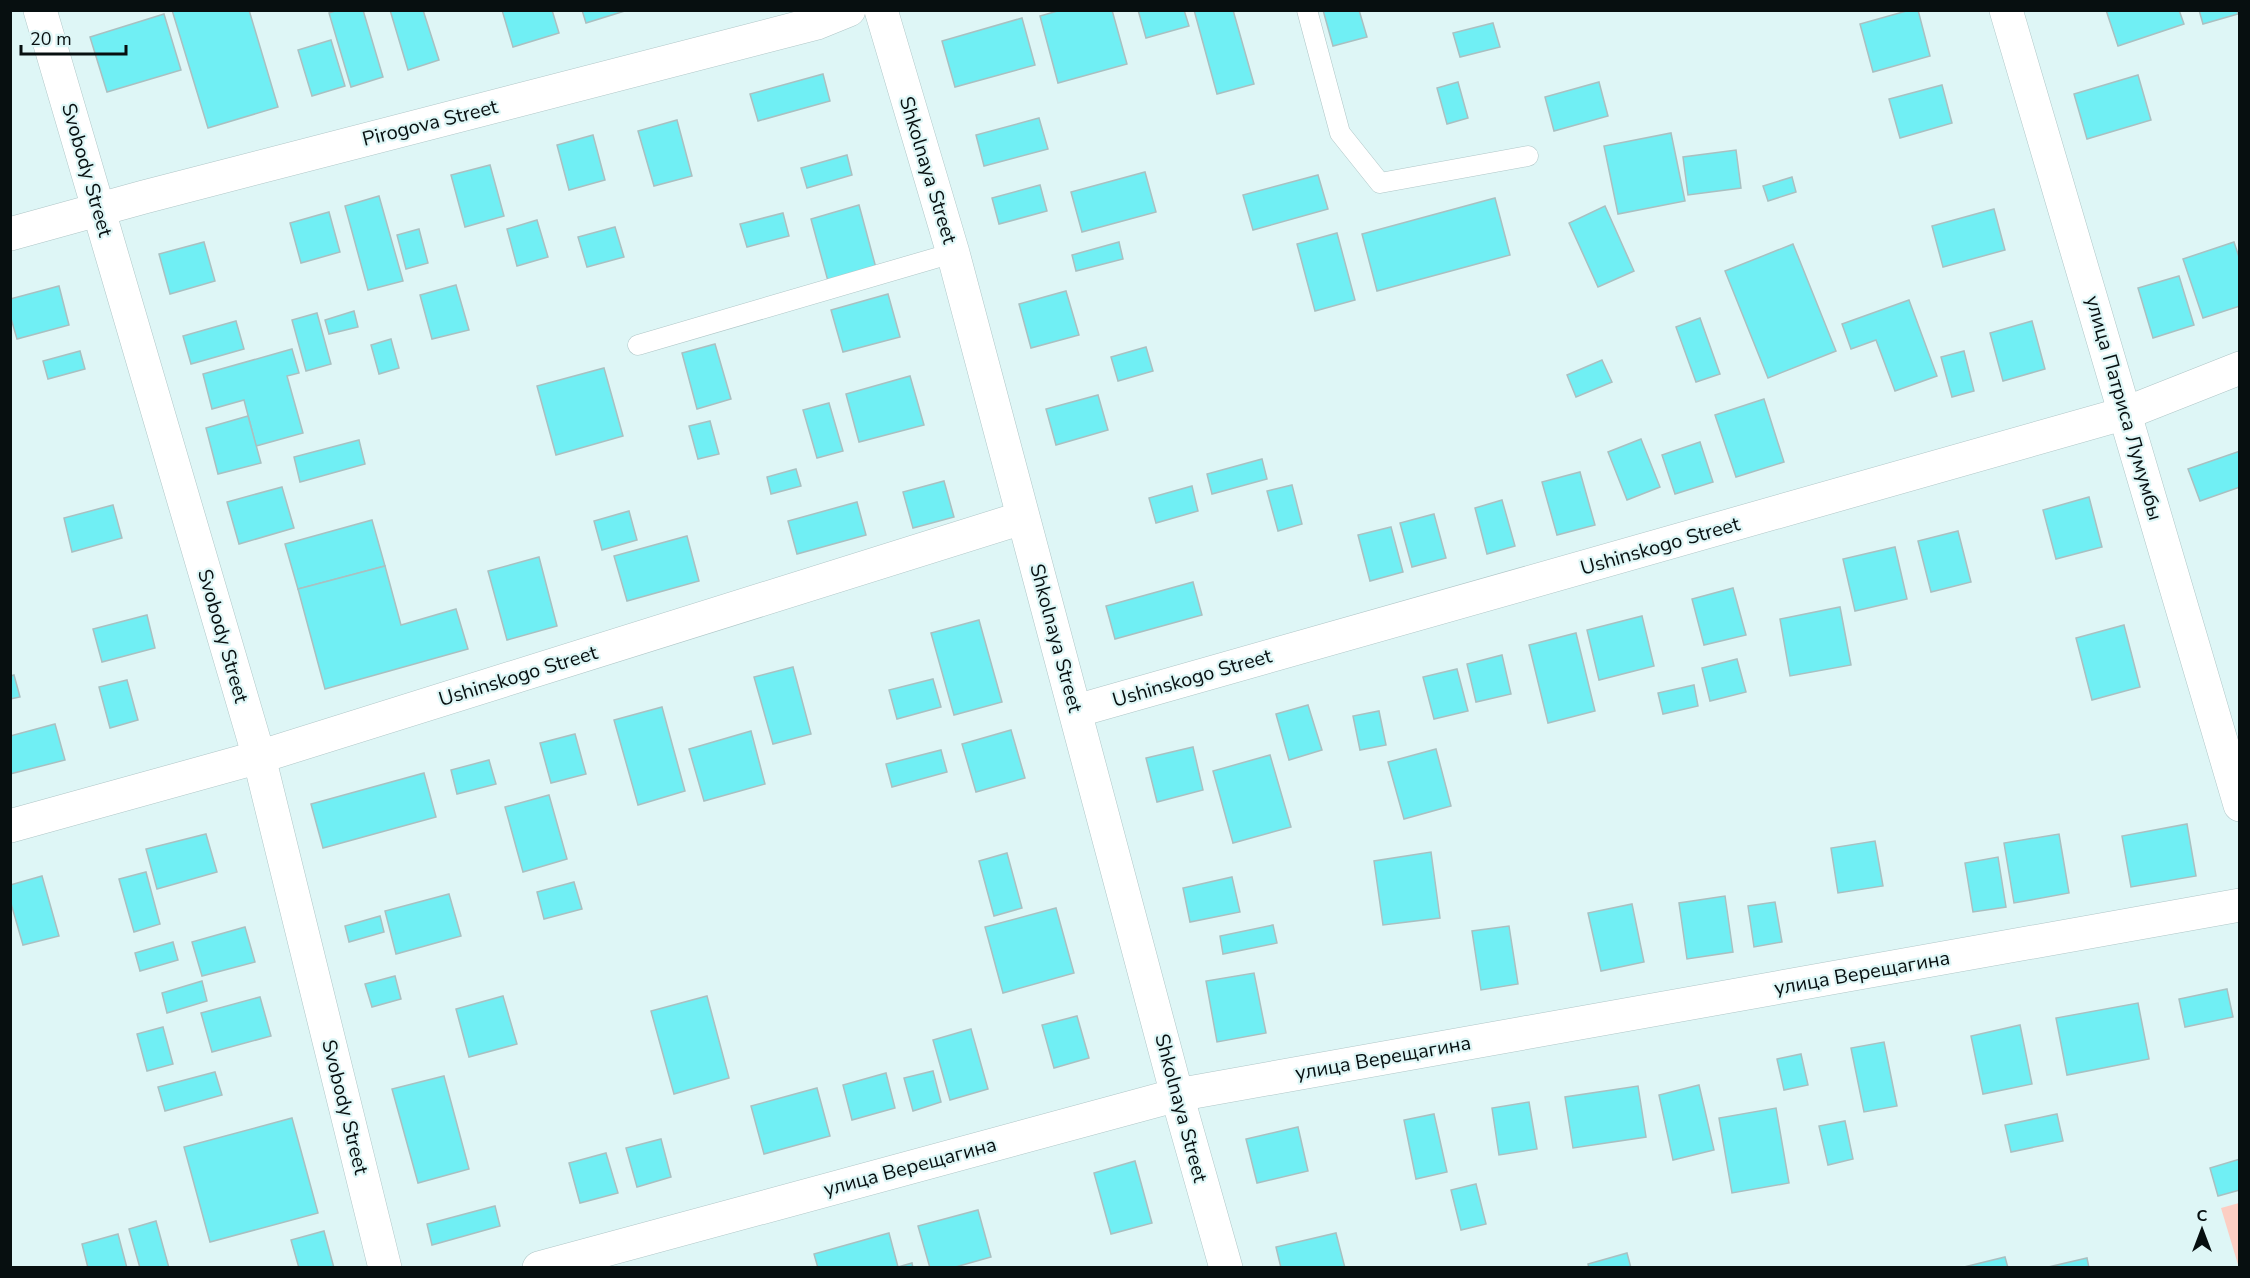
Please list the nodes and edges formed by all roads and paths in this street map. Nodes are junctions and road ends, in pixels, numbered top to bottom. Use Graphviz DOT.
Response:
graph roads {
  1 [pos="40,10"];
  2 [pos="849,10"];
  3 [pos="881,10"];
  4 [pos="1307,10"];
  5 [pos="2006,10"];
  6 [pos="1528,156"];
  7 [pos="98,209"];
  8 [pos="10,234"];
  9 [pos="953,253"];
  10 [pos="638,345"];
  11 [pos="2240,368"];
  12 [pos="2126,413"];
  13 [pos="1022,518"];
  14 [pos="1076,711"];
  15 [pos="258,757"];
  16 [pos="2240,805"];
  17 [pos="10,826"];
  18 [pos="2240,905"];
  19 [pos="1177,1095"];
  20 [pos="385,1268"];
  21 [pos="539,1268"];
  22 [pos="1226,1268"];
  1 -- 7 [label="street, Svobody Street"];
  2 -- 7 [label="street, Pirogova Street"];
  3 -- 9 [label="street, Shkolnaya Street"];
  4 -- 6 [label="lane"];
  5 -- 12 [label="street, улица Патриса Лумумбы"];
  7 -- 8 [label="street, Pirogova Street"];
  7 -- 15 [label="street, Svobody Street"];
  9 -- 10 [label="lane"];
  9 -- 13 [label="street, Shkolnaya Street"];
  11 -- 12 [label="street, Ushinskogo Street"];
  12 -- 14 [label="street, Ushinskogo Street"];
  12 -- 16 [label="street, улица Патриса Лумумбы"];
  13 -- 14 [label="street, Shkolnaya Street"];
  13 -- 15 [label="street, Ushinskogo Street"];
  14 -- 19 [label="street, Shkolnaya Street"];
  15 -- 17 [label="street, Ushinskogo Street"];
  15 -- 20 [label="street, Svobody Street"];
  18 -- 19 [label="street, улица Верещагина"];
  19 -- 21 [label="street, улица Верещагина"];
  19 -- 22 [label="street, Shkolnaya Street"];
}
